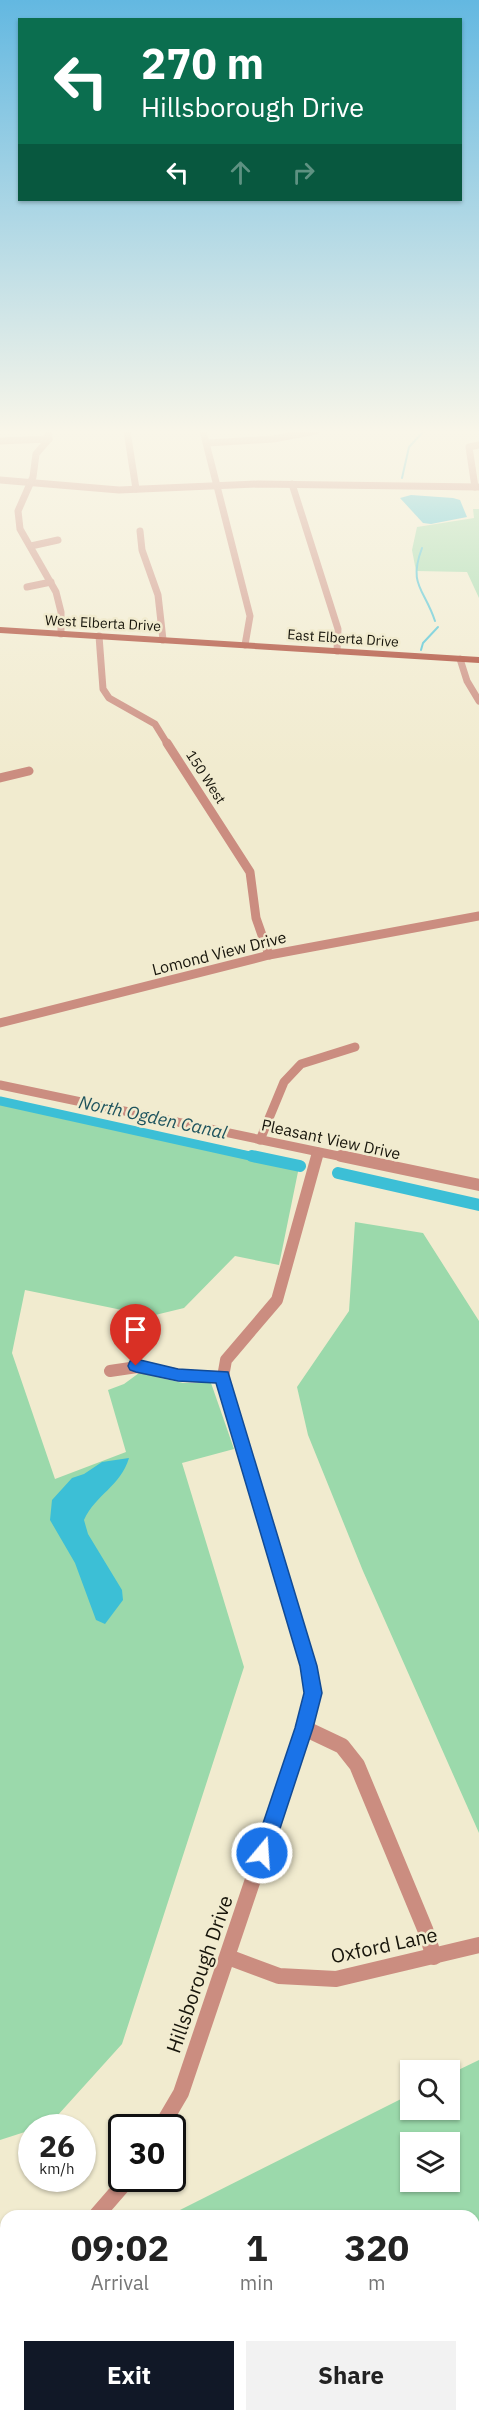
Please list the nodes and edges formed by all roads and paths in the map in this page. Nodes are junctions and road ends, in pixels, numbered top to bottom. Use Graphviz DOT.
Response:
graph roads {
  1 [pos="41,544"];
  2 [pos="141,544"];
  3 [pos="232,544"];
  4 [pos="311,544"];
  5 [pos="32,546"];
  6 [pos="51,582"];
  7 [pos="27,586"];
  8 [pos="0,630"];
  9 [pos="61,634"];
  10 [pos="99,636"];
  11 [pos="163,640"];
  12 [pos="205,643"];
  13 [pos="245,645"];
  14 [pos="337,651"];
  15 [pos="460,659"];
  16 [pos="479,660"];
  17 [pos="479,701"];
  18 [pos="29,771"];
  19 [pos="0,778"];
  20 [pos="479,916"];
  21 [pos="269,955"];
  22 [pos="0,1023"];
  23 [pos="355,1047"];
  24 [pos="0,1085"];
  25 [pos="260,1140"];
  26 [pos="318,1152"];
  27 [pos="479,1185"];
  28 [pos="110,1371"];
  29 [pos="223,1377"];
  30 [pos="304,1728"];
  31 [pos="479,1945"];
  32 [pos="228,1957"];
  33 [pos="434,1957"];
  34 [pos="169,2114"];
  35 [pos="117,2192"];
  36 [pos="101,2210"];
  1 -- 5 [label="street"];
  2 -- 11 [label="street"];
  3 -- 13 [label="street"];
  4 -- 14 [label="street"];
  5 -- 6 [label="street"];
  6 -- 7 [label="street"];
  6 -- 9 [label="street"];
  8 -- 9 [label="main road, West Elberta Drive"];
  9 -- 10 [label="main road, West Elberta Drive"];
  10 -- 11 [label="main road, West Elberta Drive"];
  10 -- 21 [label="street, 150 West"];
  11 -- 12 [label="main road, West Elberta Drive"];
  12 -- 13 [label="main road, East Elberta Drive"];
  13 -- 14 [label="main road, East Elberta Drive"];
  14 -- 15 [label="main road, East Elberta Drive"];
  15 -- 16 [label="main road, East Elberta Drive"];
  15 -- 17 [label="street"];
  18 -- 19 [label="street"];
  20 -- 21 [label="street, Lomond View Drive"];
  21 -- 22 [label="street, Lomond View Drive"];
  23 -- 25 [label="street"];
  24 -- 25 [label="street, Pleasant View Drive"];
  25 -- 26 [label="street, Pleasant View Drive"];
  26 -- 27 [label="street, Pleasant View Drive"];
  26 -- 29 [label="street"];
  28 -- 29 [label="street"];
  29 -- 30 [label="street, Hillsborough Drive"];
  30 -- 32 [label="street, Hillsborough Drive"];
  30 -- 33 [label="street"];
  31 -- 33 [label="street, Oxford Lane"];
  32 -- 33 [label="street, Oxford Lane"];
  32 -- 34 [label="street, Hillsborough Drive"];
  35 -- 36 [label="street"];
}
